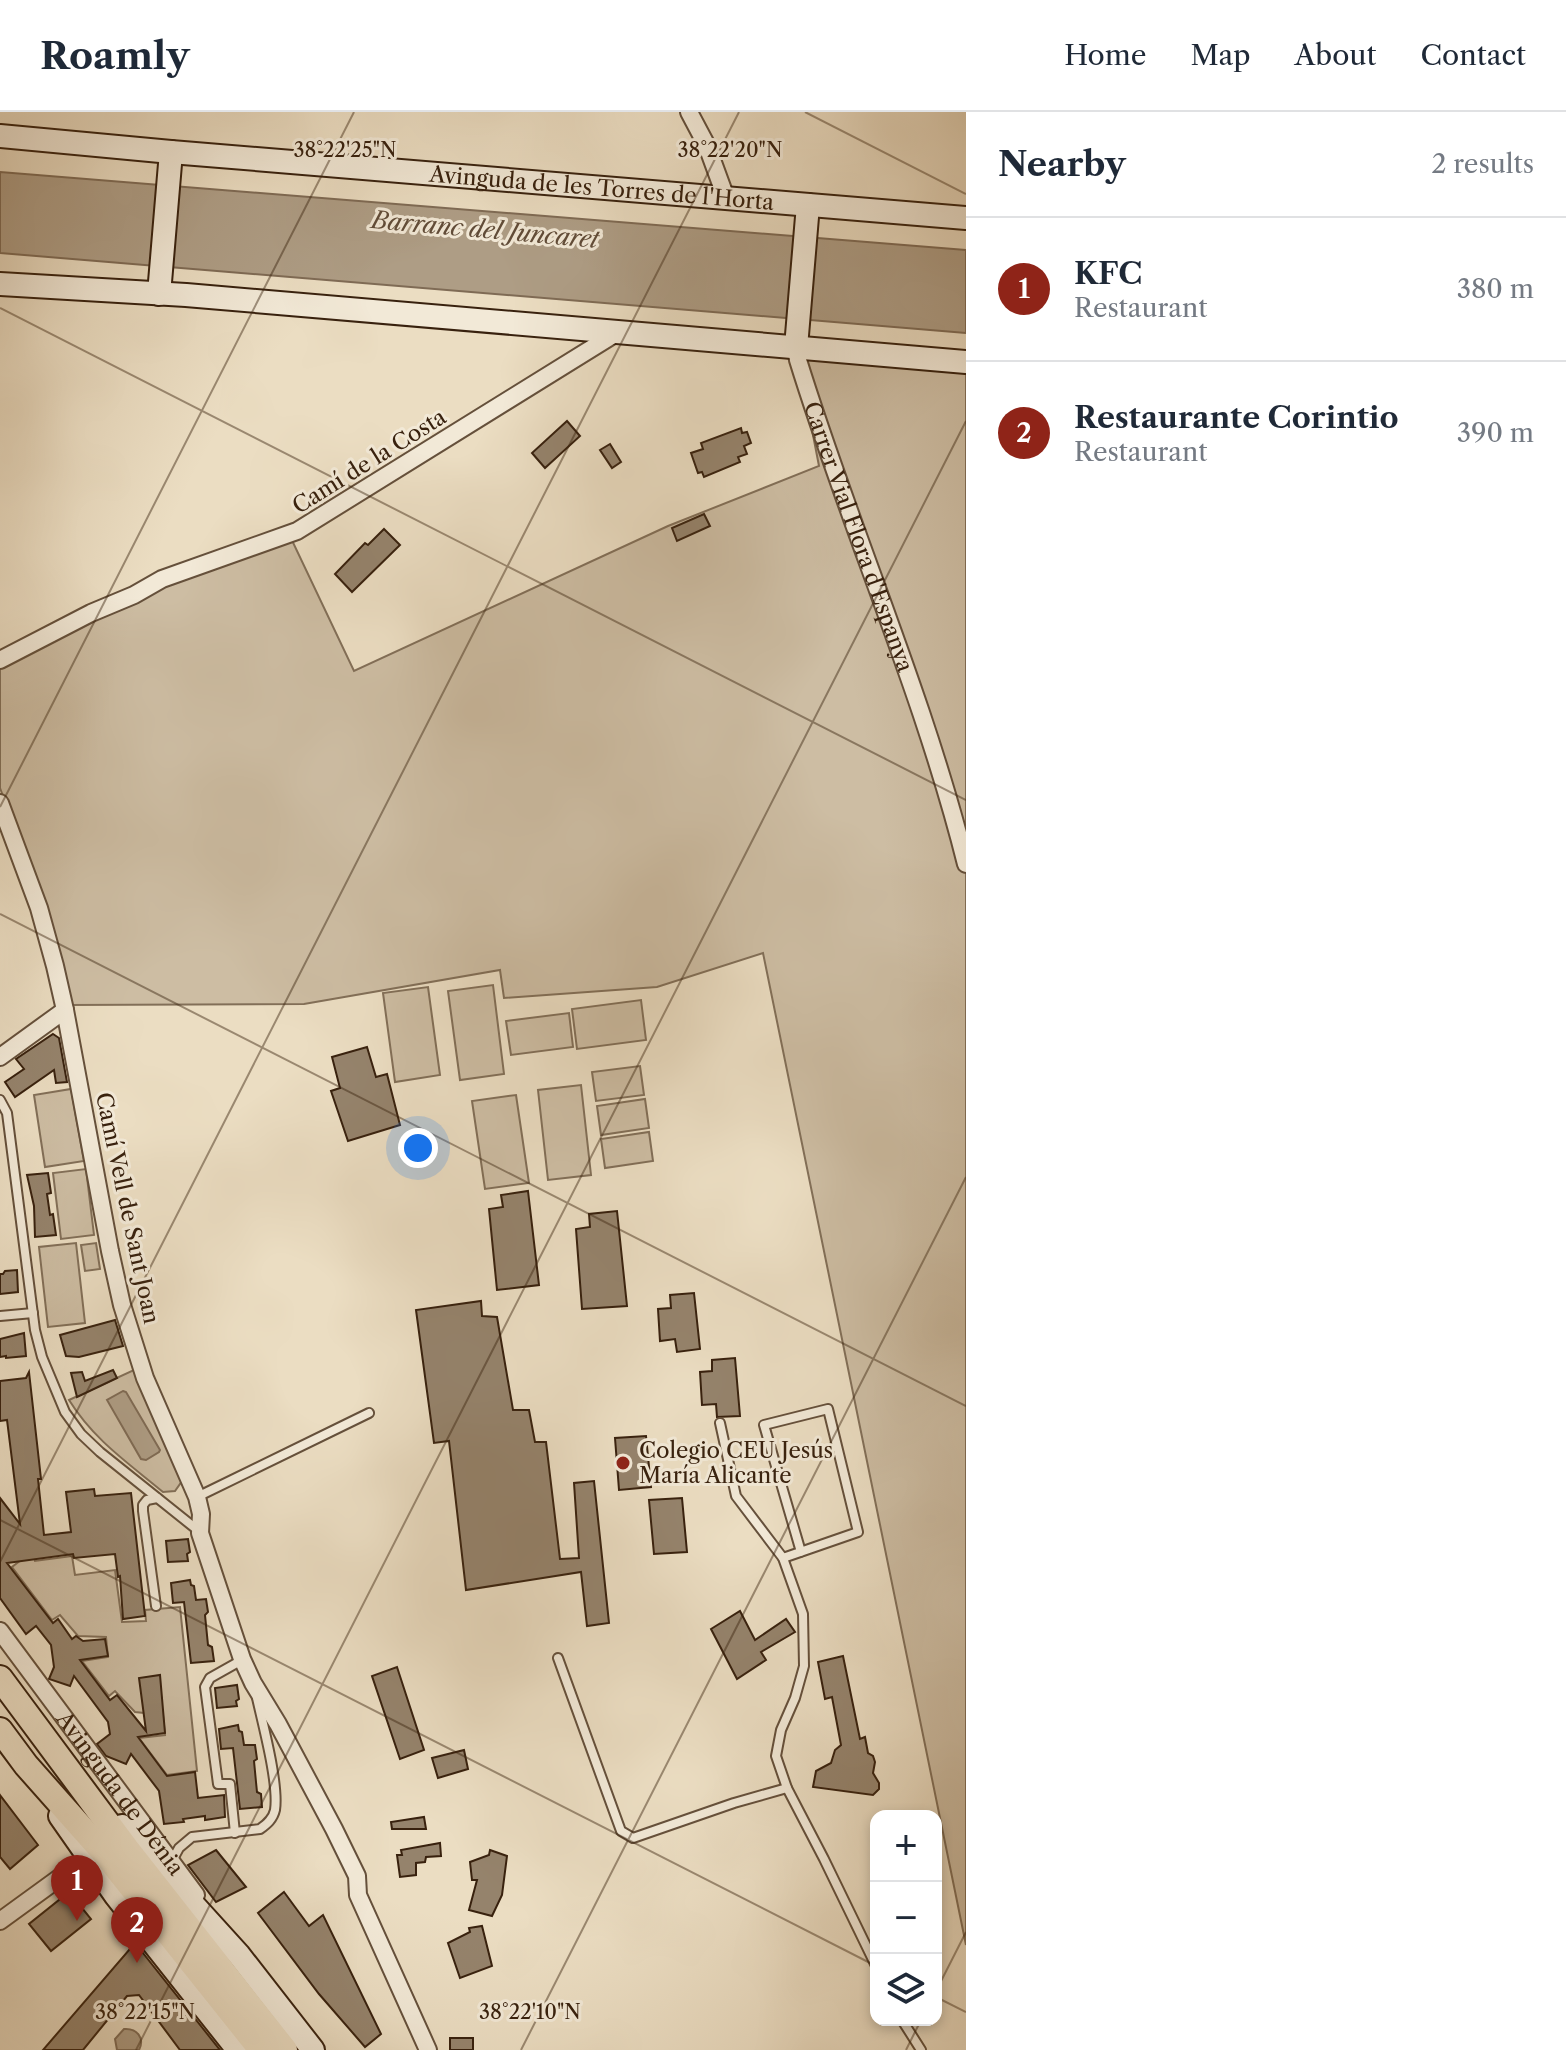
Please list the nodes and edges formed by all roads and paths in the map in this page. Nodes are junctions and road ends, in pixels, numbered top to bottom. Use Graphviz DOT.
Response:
graph roads {
  1 [pos="689,112"];
  2 [pos="0,136"];
  3 [pos="170,161"];
  4 [pos="726,198"];
  5 [pos="808,205"];
  6 [pos="966,218"];
  7 [pos="0,284"];
  8 [pos="159,284"];
  9 [pos="618,332"];
  10 [pos="796,347"];
  11 [pos="966,362"];
  12 [pos="0,660"];
  13 [pos="0,803"];
  14 [pos="966,864"];
  15 [pos="65,1010"];
  16 [pos="0,1057"];
  17 [pos="0,1100"];
  18 [pos="33,1313"];
  19 [pos="0,1316"];
  20 [pos="369,1413"];
  21 [pos="720,1423"];
  22 [pos="197,1497"];
  23 [pos="157,1498"];
  24 [pos="200,1533"];
  25 [pos="801,1552"];
  26 [pos="783,1558"];
  27 [pos="156,1606"];
  28 [pos="0,1631"];
  29 [pos="558,1658"];
  30 [pos="242,1659"];
  31 [pos="0,1678"];
  32 [pos="271,1729"];
  33 [pos="0,1730"];
  34 [pos="52,1747"];
  35 [pos="26,1765"];
  36 [pos="787,1788"];
  37 [pos="235,1833"];
  38 [pos="88,1857"];
  39 [pos="172,1861"];
  40 [pos="0,1921"];
  41 [pos="870,1954"];
  42 [pos="239,1955"];
  43 [pos="906,2026"];
  44 [pos="238,2050"];
  45 [pos="261,2050"];
  46 [pos="285,2050"];
  47 [pos="313,2050"];
  48 [pos="428,2050"];
  49 [pos="921,2050"];
  1 -- 4 [label="street"];
  2 -- 3 [label="main road, Avinguda de les Torres de l'Horta"];
  3 -- 4 [label="main road, Avinguda de les Torres de l'Horta"];
  3 -- 8 [label="main road"];
  4 -- 5 [label="main road, Avinguda de les Torres de l'Horta"];
  5 -- 6 [label="main road, Avinguda de les Torres de l'Horta"];
  5 -- 10 [label="main road, Carrer Vial Flora d'Espanya"];
  7 -- 8 [label="main road"];
  8 -- 9 [label="main road"];
  9 -- 10 [label="main road"];
  9 -- 12 [label="street, Camí de la Costa"];
  10 -- 11 [label="main road"];
  10 -- 14 [label="street, Carrer Vial Flora d'Espanya"];
  13 -- 15 [label="street, Camí Vell de Sant Joan"];
  15 -- 16 [label="street"];
  15 -- 22 [label="street, Camí Vell de Sant Joan"];
  17 -- 18 [label="lane"];
  18 -- 19 [label="lane"];
  18 -- 23 [label="lane"];
  20 -- 22 [label="lane"];
  21 -- 26 [label="lane"];
  22 -- 24 [label="street, Camí Vell de Sant Joan"];
  23 -- 24 [label="lane"];
  23 -- 27 [label="lane"];
  24 -- 30 [label="street, Camí Vell de Sant Joan"];
  25 -- 25 [label="lane"];
  25 -- 26 [label="lane"];
  26 -- 36 [label="lane"];
  28 -- 39 [label="street, Avinguda de Dénia"];
  29 -- 36 [label="lane"];
  30 -- 32 [label="street, Camí Vell de Sant Joan"];
  30 -- 37 [label="lane"];
  31 -- 34 [label="main road, Avinguda de Dénia"];
  32 -- 37 [label="lane"];
  32 -- 48 [label="street, Camí Vell de Sant Joan"];
  33 -- 35 [label="main road"];
  34 -- 42 [label="main road, Avinguda de Dénia"];
  34 -- 46 [label="main road, Avinguda de Dénia"];
  35 -- 38 [label="main road"];
  35 -- 45 [label="main road"];
  36 -- 41 [label="lane"];
  37 -- 39 [label="lane"];
  38 -- 40 [label="street"];
  38 -- 44 [label="main road"];
  39 -- 42 [label="street, Avinguda de Dénia"];
  42 -- 47 [label="main road, Avinguda de Dénia"];
  43 -- 49 [label="lane"];
}
